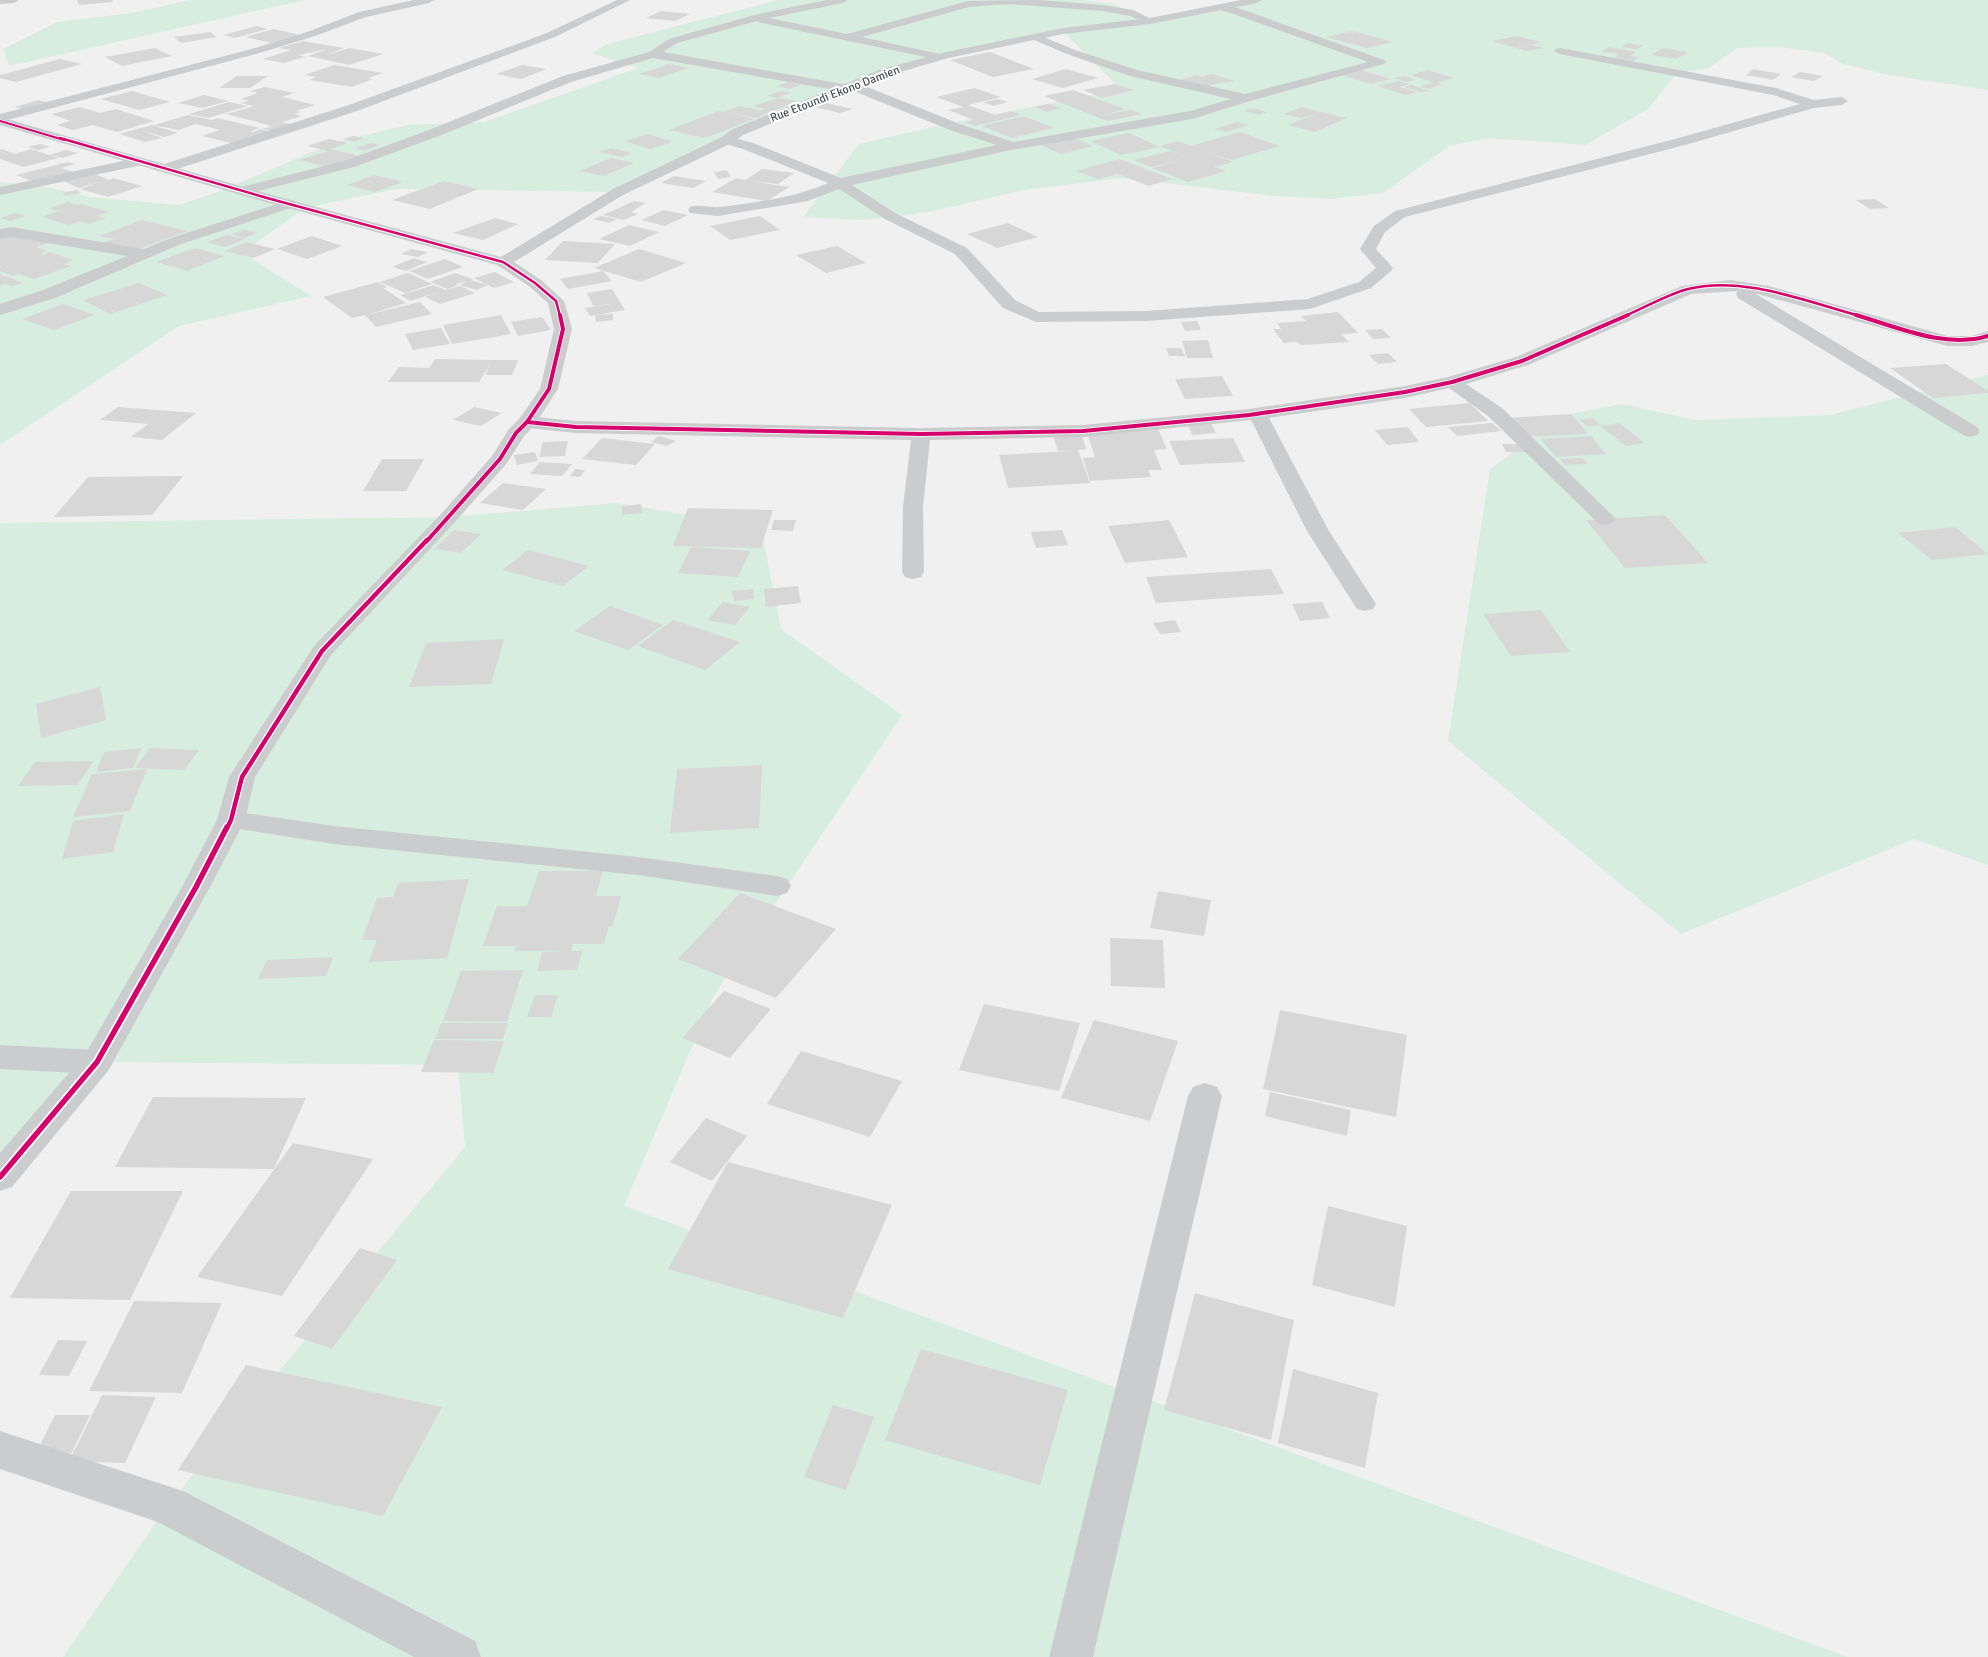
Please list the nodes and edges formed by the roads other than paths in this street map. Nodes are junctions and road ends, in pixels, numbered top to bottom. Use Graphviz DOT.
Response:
graph roads {
  1 [pos="14,0"];
  2 [pos="429,0"];
  3 [pos="625,0"];
  4 [pos="843,0"];
  5 [pos="1257,0"];
  6 [pos="0,1"];
  7 [pos="767,2"];
  8 [pos="1217,4"];
  9 [pos="795,9"];
  10 [pos="754,18"];
  11 [pos="1150,21"];
  12 [pos="1036,37"];
  13 [pos="846,38"];
  14 [pos="1560,51"];
  15 [pos="653,54"];
  16 [pos="940,57"];
  17 [pos="850,87"];
  18 [pos="1246,98"];
  19 [pos="1842,101"];
  20 [pos="1813,104"];
  21 [pos="0,119"];
  22 [pos="727,140"];
  23 [pos="1011,146"];
  24 [pos="138,162"];
  25 [pos="166,168"];
  26 [pos="840,184"];
  27 [pos="0,190"];
  28 [pos="242,191"];
  29 [pos="288,204"];
  30 [pos="695,210"];
  31 [pos="0,234"];
  32 [pos="146,254"];
  33 [pos="503,262"];
  34 [pos="1730,285"];
  35 [pos="0,310"];
  36 [pos="1988,336"];
  37 [pos="1452,382"];
  38 [pos="1257,414"];
  39 [pos="527,422"];
  40 [pos="1970,430"];
  41 [pos="921,434"];
  42 [pos="1605,519"];
  43 [pos="913,572"];
  44 [pos="1365,604"];
  45 [pos="231,820"];
  46 [pos="777,886"];
  47 [pos="0,1057"];
  48 [pos="97,1062"];
  49 [pos="1205,1096"];
  50 [pos="0,1177"];
  51 [pos="0,1450"];
  52 [pos="459,1657"];
  53 [pos="1071,1657"];
  1 -- 6 [label="street"];
  2 -- 21 [label="street"];
  3 -- 25 [label="street"];
  4 -- 9 [label="street"];
  5 -- 8 [label="street, Rue Etoundi Ekono Damien"];
  7 -- 9 [label="street"];
  8 -- 11 [label="street, Rue Etoundi Ekono Damien"];
  8 -- 18 [label="street"];
  9 -- 10 [label="street"];
  10 -- 13 [label="street"];
  10 -- 15 [label="street"];
  11 -- 12 [label="street, Rue Etoundi Ekono Damien"];
  11 -- 13 [label="street"];
  12 -- 16 [label="street, Rue Etoundi Ekono Damien"];
  12 -- 18 [label="street"];
  13 -- 16 [label="street"];
  14 -- 20 [label="street"];
  15 -- 17 [label="street"];
  15 -- 28 [label="street"];
  16 -- 17 [label="street, Rue Etoundi Ekono Damien"];
  17 -- 22 [label="street, Rue Etoundi Ekono Damien"];
  17 -- 23 [label="street"];
  18 -- 23 [label="street"];
  19 -- 20 [label="street"];
  20 -- 26 [label="street"];
  21 -- 24 [label="street"];
  22 -- 26 [label="street"];
  22 -- 33 [label="street, Rue Etoundi Ekono Damien"];
  23 -- 26 [label="street"];
  24 -- 25 [label="street"];
  24 -- 27 [label="street"];
  25 -- 28 [label="street"];
  26 -- 30 [label="street"];
  28 -- 29 [label="street"];
  29 -- 32 [label="street"];
  29 -- 33 [label="street"];
  31 -- 32 [label="street"];
  32 -- 35 [label="street"];
  33 -- 39 [label="street"];
  34 -- 36 [label="street"];
  34 -- 37 [label="street"];
  34 -- 40 [label="street"];
  37 -- 38 [label="street"];
  37 -- 42 [label="street"];
  38 -- 41 [label="street"];
  38 -- 44 [label="street"];
  39 -- 41 [label="street"];
  39 -- 45 [label="street"];
  41 -- 43 [label="street"];
  45 -- 46 [label="street"];
  45 -- 48 [label="street"];
  47 -- 48 [label="street"];
  48 -- 50 [label="street"];
  49 -- 53 [label="street"];
  51 -- 52 [label="street"];
}
